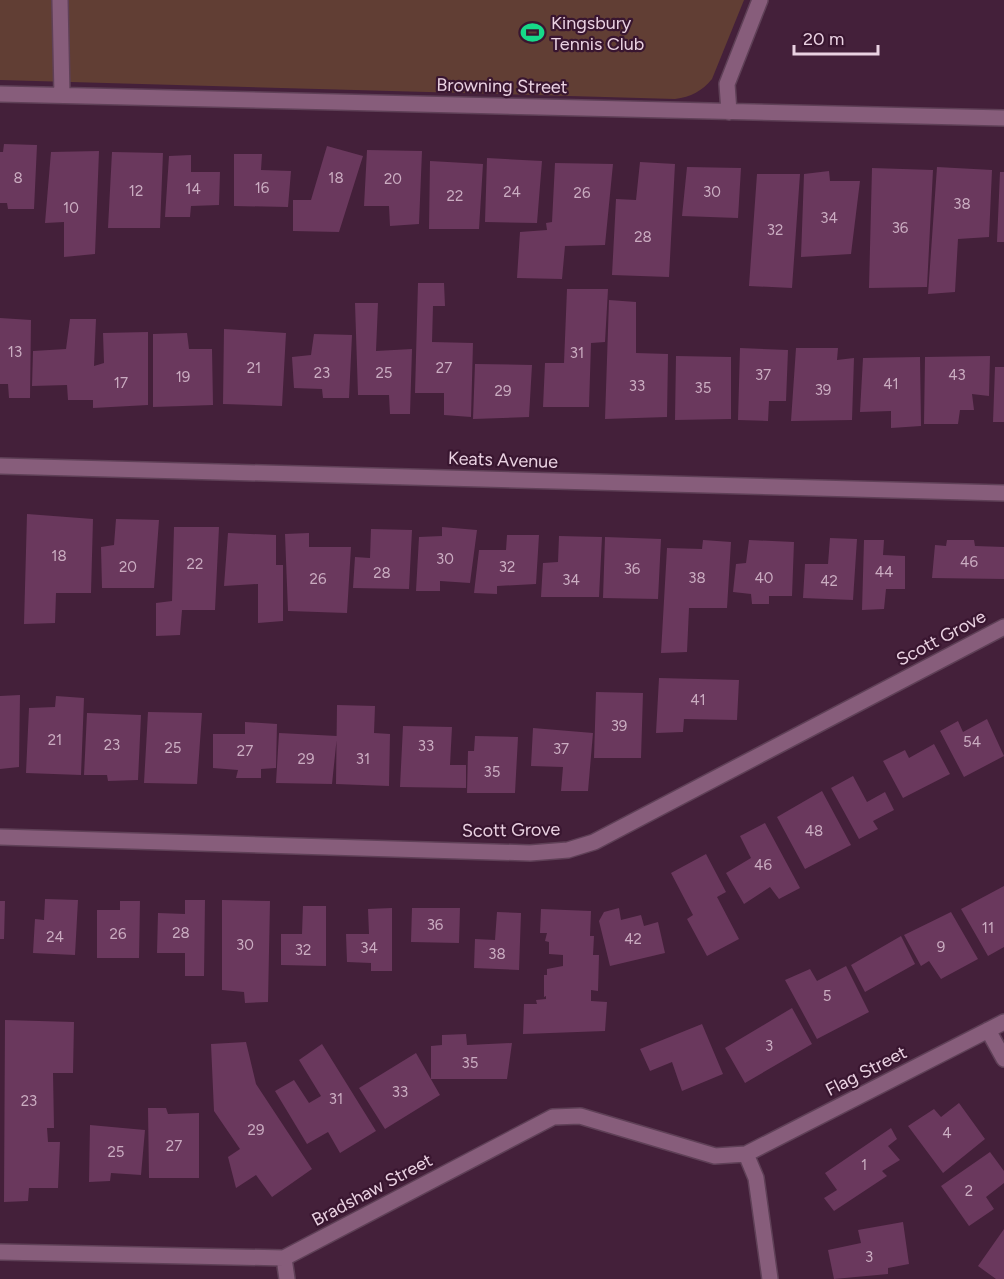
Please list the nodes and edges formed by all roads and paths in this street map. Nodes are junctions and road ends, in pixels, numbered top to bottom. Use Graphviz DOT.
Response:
graph roads {
  1 [pos="60,0"];
  2 [pos="760,0"];
  3 [pos="0,94"];
  4 [pos="62,95"];
  5 [pos="729,112"];
  6 [pos="1004,118"];
  7 [pos="0,466"];
  8 [pos="1004,493"];
  9 [pos="1004,627"];
  10 [pos="0,837"];
  11 [pos="1004,1022"];
  12 [pos="988,1030"];
  13 [pos="1004,1059"];
  14 [pos="746,1154"];
  15 [pos="0,1252"];
  16 [pos="284,1258"];
  17 [pos="287,1279"];
  18 [pos="770,1279"];
  1 -- 4 [label="street"];
  2 -- 5 [label="street"];
  3 -- 4 [label="street, Browning Street"];
  4 -- 5 [label="street, Browning Street"];
  5 -- 6 [label="street, Browning Street"];
  7 -- 8 [label="street, Keats Avenue"];
  9 -- 10 [label="street, Scott Grove"];
  11 -- 12 [label="street, Flag Street"];
  12 -- 13 [label="street"];
  12 -- 14 [label="street, Flag Street"];
  14 -- 16 [label="street, Bradshaw Street"];
  14 -- 18 [label="street"];
  15 -- 16 [label="street, Bradshaw Street"];
  16 -- 17 [label="street"];
}
